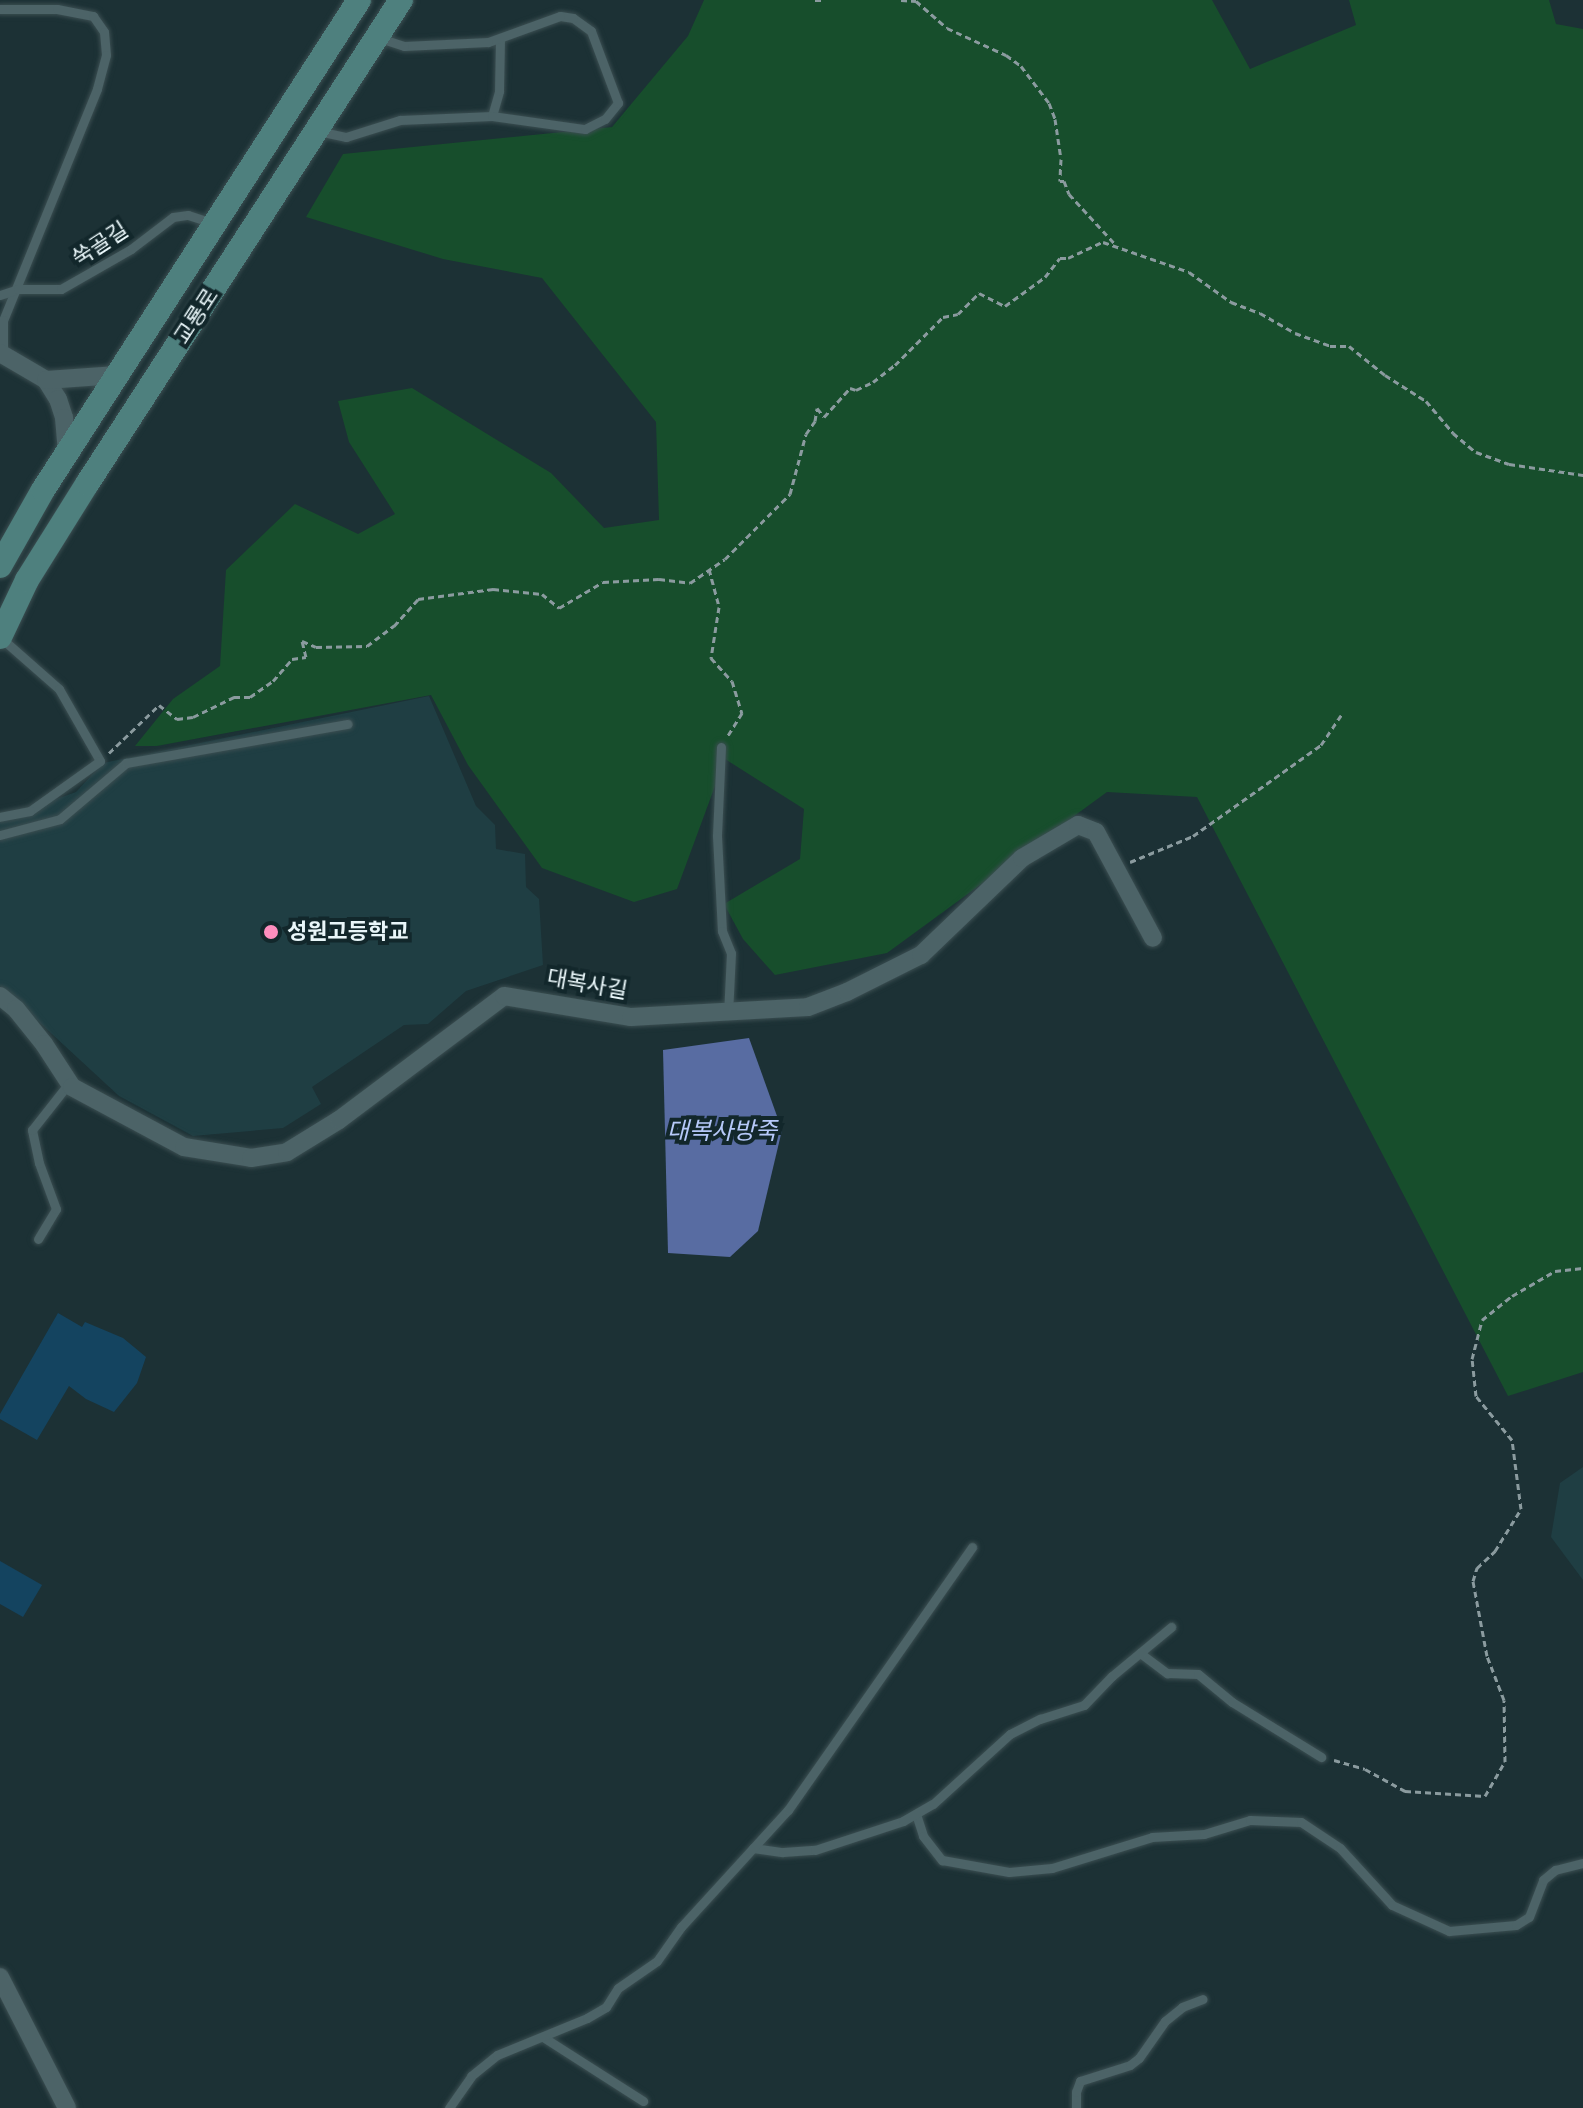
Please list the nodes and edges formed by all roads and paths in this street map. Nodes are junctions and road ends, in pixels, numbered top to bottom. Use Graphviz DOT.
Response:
graph roads {
  1 [pos="359,0"];
  2 [pos="401,0"];
  3 [pos="815,0"];
  4 [pos="825,0"];
  5 [pos="901,0"];
  6 [pos="26,4"];
  7 [pos="0,9"];
  8 [pos="377,37"];
  9 [pos="500,39"];
  10 [pos="492,116"];
  11 [pos="316,131"];
  12 [pos="215,224"];
  13 [pos="1117,247"];
  14 [pos="18,289"];
  15 [pos="0,295"];
  16 [pos="2,354"];
  17 [pos="117,375"];
  18 [pos="46,380"];
  19 [pos="67,452"];
  20 [pos="1583,475"];
  21 [pos="0,566"];
  22 [pos="709,569"];
  23 [pos="0,637"];
  24 [pos="1341,715"];
  25 [pos="348,724"];
  26 [pos="721,747"];
  27 [pos="100,761"];
  28 [pos="0,817"];
  29 [pos="0,835"];
  30 [pos="1116,869"];
  31 [pos="1153,938"];
  32 [pos="0,996"];
  33 [pos="728,1014"];
  34 [pos="69,1083"];
  35 [pos="38,1239"];
  36 [pos="1583,1268"];
  37 [pos="972,1547"];
  38 [pos="1171,1627"];
  39 [pos="1140,1653"];
  40 [pos="1321,1757"];
  41 [pos="916,1814"];
  42 [pos="753,1848"];
  43 [pos="1583,1863"];
  44 [pos="0,1977"];
  45 [pos="1203,1999"];
  46 [pos="543,2037"];
  47 [pos="643,2101"];
  48 [pos="67,2108"];
  49 [pos="449,2108"];
  50 [pos="1076,2108"];
  1 -- 12 [label="street, 교룡로"];
  2 -- 8 [label="street, 교룡로"];
  3 -- 4 [label="path"];
  5 -- 13 [label="path"];
  6 -- 7 [label="lane"];
  6 -- 14 [label="lane"];
  8 -- 9 [label="lane"];
  8 -- 11 [label="street, 교룡로"];
  9 -- 10 [label="lane"];
  9 -- 10 [label="lane"];
  10 -- 11 [label="lane"];
  11 -- 23 [label="street, 교룡로"];
  12 -- 14 [label="lane, 쑥골길"];
  12 -- 17 [label="street, 교룡로"];
  13 -- 20 [label="path"];
  13 -- 22 [label="path"];
  14 -- 15 [label="lane, 쑥골길"];
  14 -- 16 [label="lane"];
  16 -- 18 [label="street"];
  17 -- 18 [label="street"];
  17 -- 19 [label="street, 교룡로"];
  18 -- 19 [label="street"];
  19 -- 21 [label="street, 교룡로"];
  22 -- 26 [label="path"];
  22 -- 27 [label="path"];
  23 -- 27 [label="lane"];
  24 -- 30 [label="path"];
  25 -- 29 [label="lane"];
  26 -- 33 [label="lane"];
  27 -- 28 [label="lane"];
  30 -- 31 [label="street, 대복사길"];
  30 -- 33 [label="street, 대복사길"];
  32 -- 34 [label="street, 대복사길"];
  33 -- 34 [label="street, 대복사길"];
  34 -- 35 [label="lane"];
  36 -- 40 [label="path"];
  37 -- 42 [label="lane"];
  38 -- 39 [label="lane"];
  39 -- 40 [label="lane"];
  39 -- 41 [label="lane"];
  41 -- 42 [label="lane"];
  41 -- 43 [label="lane"];
  42 -- 46 [label="lane"];
  44 -- 48 [label="street"];
  45 -- 50 [label="lane"];
  46 -- 47 [label="lane"];
  46 -- 49 [label="lane"];
}
